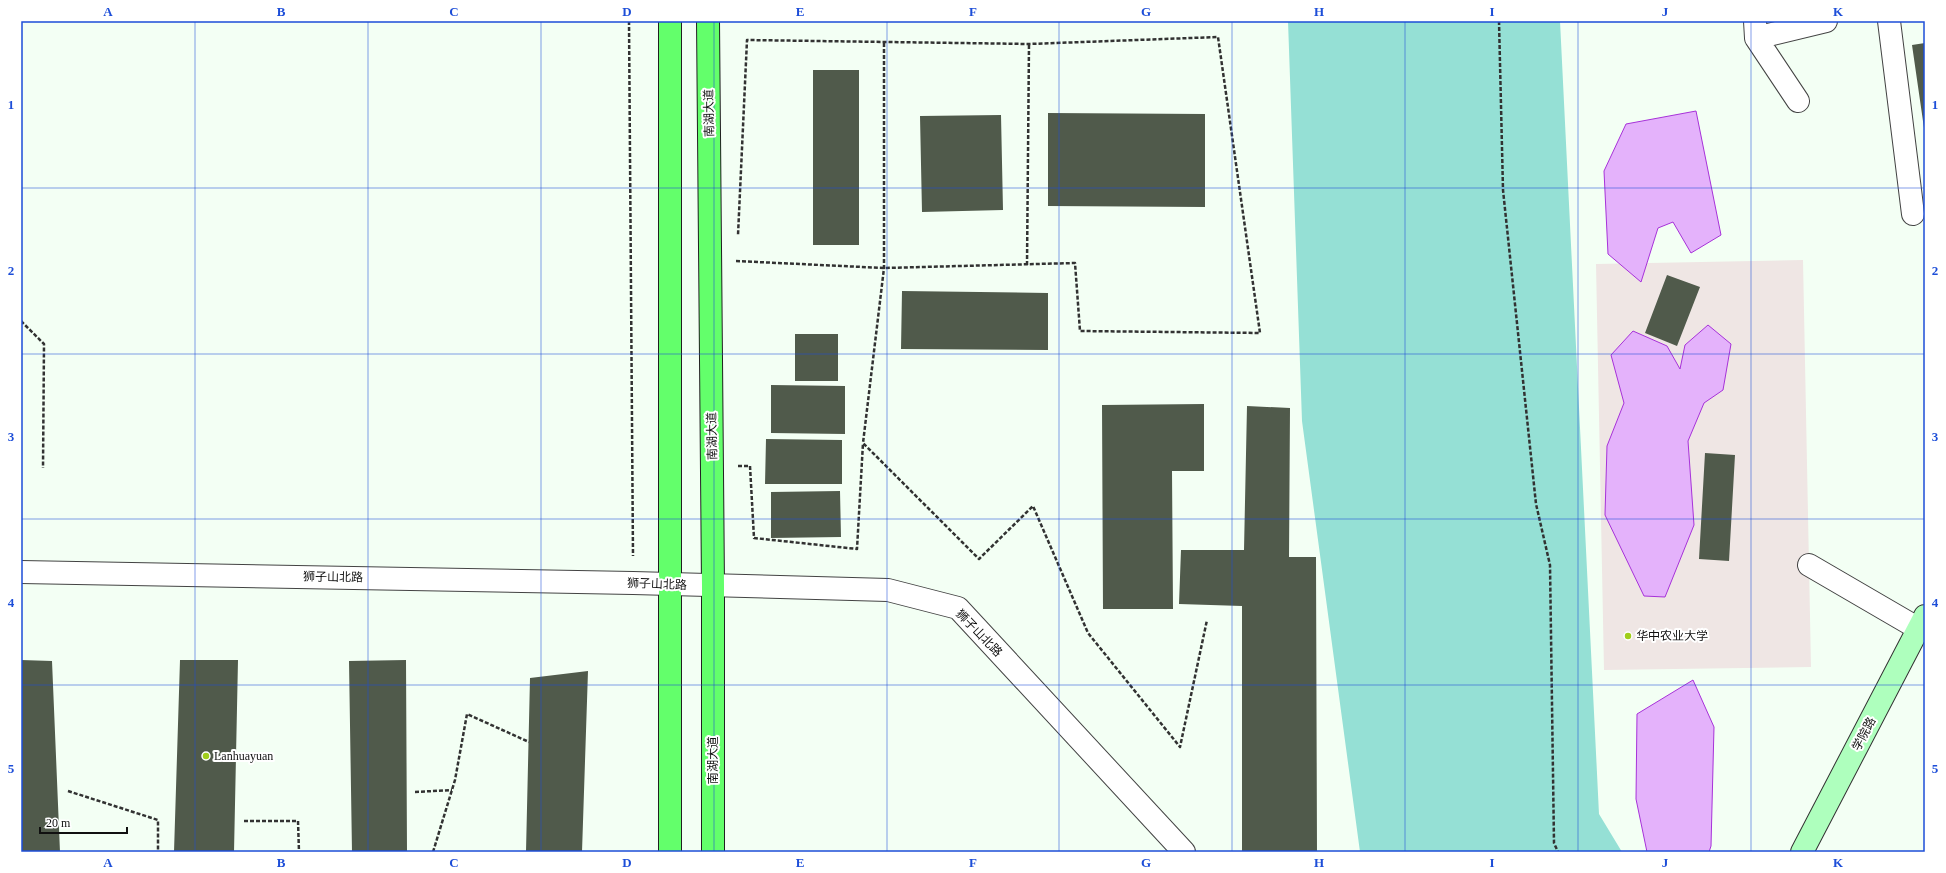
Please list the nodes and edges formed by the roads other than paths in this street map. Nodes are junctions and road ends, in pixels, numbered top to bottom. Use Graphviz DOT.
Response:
graph roads {
  1 [pos="670,21"];
  2 [pos="708,21"];
  3 [pos="1826,21"];
  4 [pos="1889,21"];
  5 [pos="1755,29"];
  6 [pos="1798,101"];
  7 [pos="1914,214"];
  8 [pos="1809,565"];
  9 [pos="21,572"];
  10 [pos="670,584"];
  11 [pos="713,585"];
  12 [pos="1922,622"];
  13 [pos="670,852"];
  14 [pos="713,852"];
  15 [pos="1184,852"];
  16 [pos="1802,852"];
  1 -- 10 [label="main road"];
  2 -- 11 [label="main road, 南湖大道"];
  3 -- 5 [label="street"];
  4 -- 7 [label="street"];
  5 -- 6 [label="street"];
  8 -- 12 [label="street"];
  9 -- 10 [label="street, 狮子山北路"];
  10 -- 11 [label="street, 狮子山北路"];
  10 -- 13 [label="main road"];
  11 -- 14 [label="main road, 南湖大道"];
  11 -- 15 [label="street, 狮子山北路"];
  12 -- 16 [label="street, 学院路"];
}
